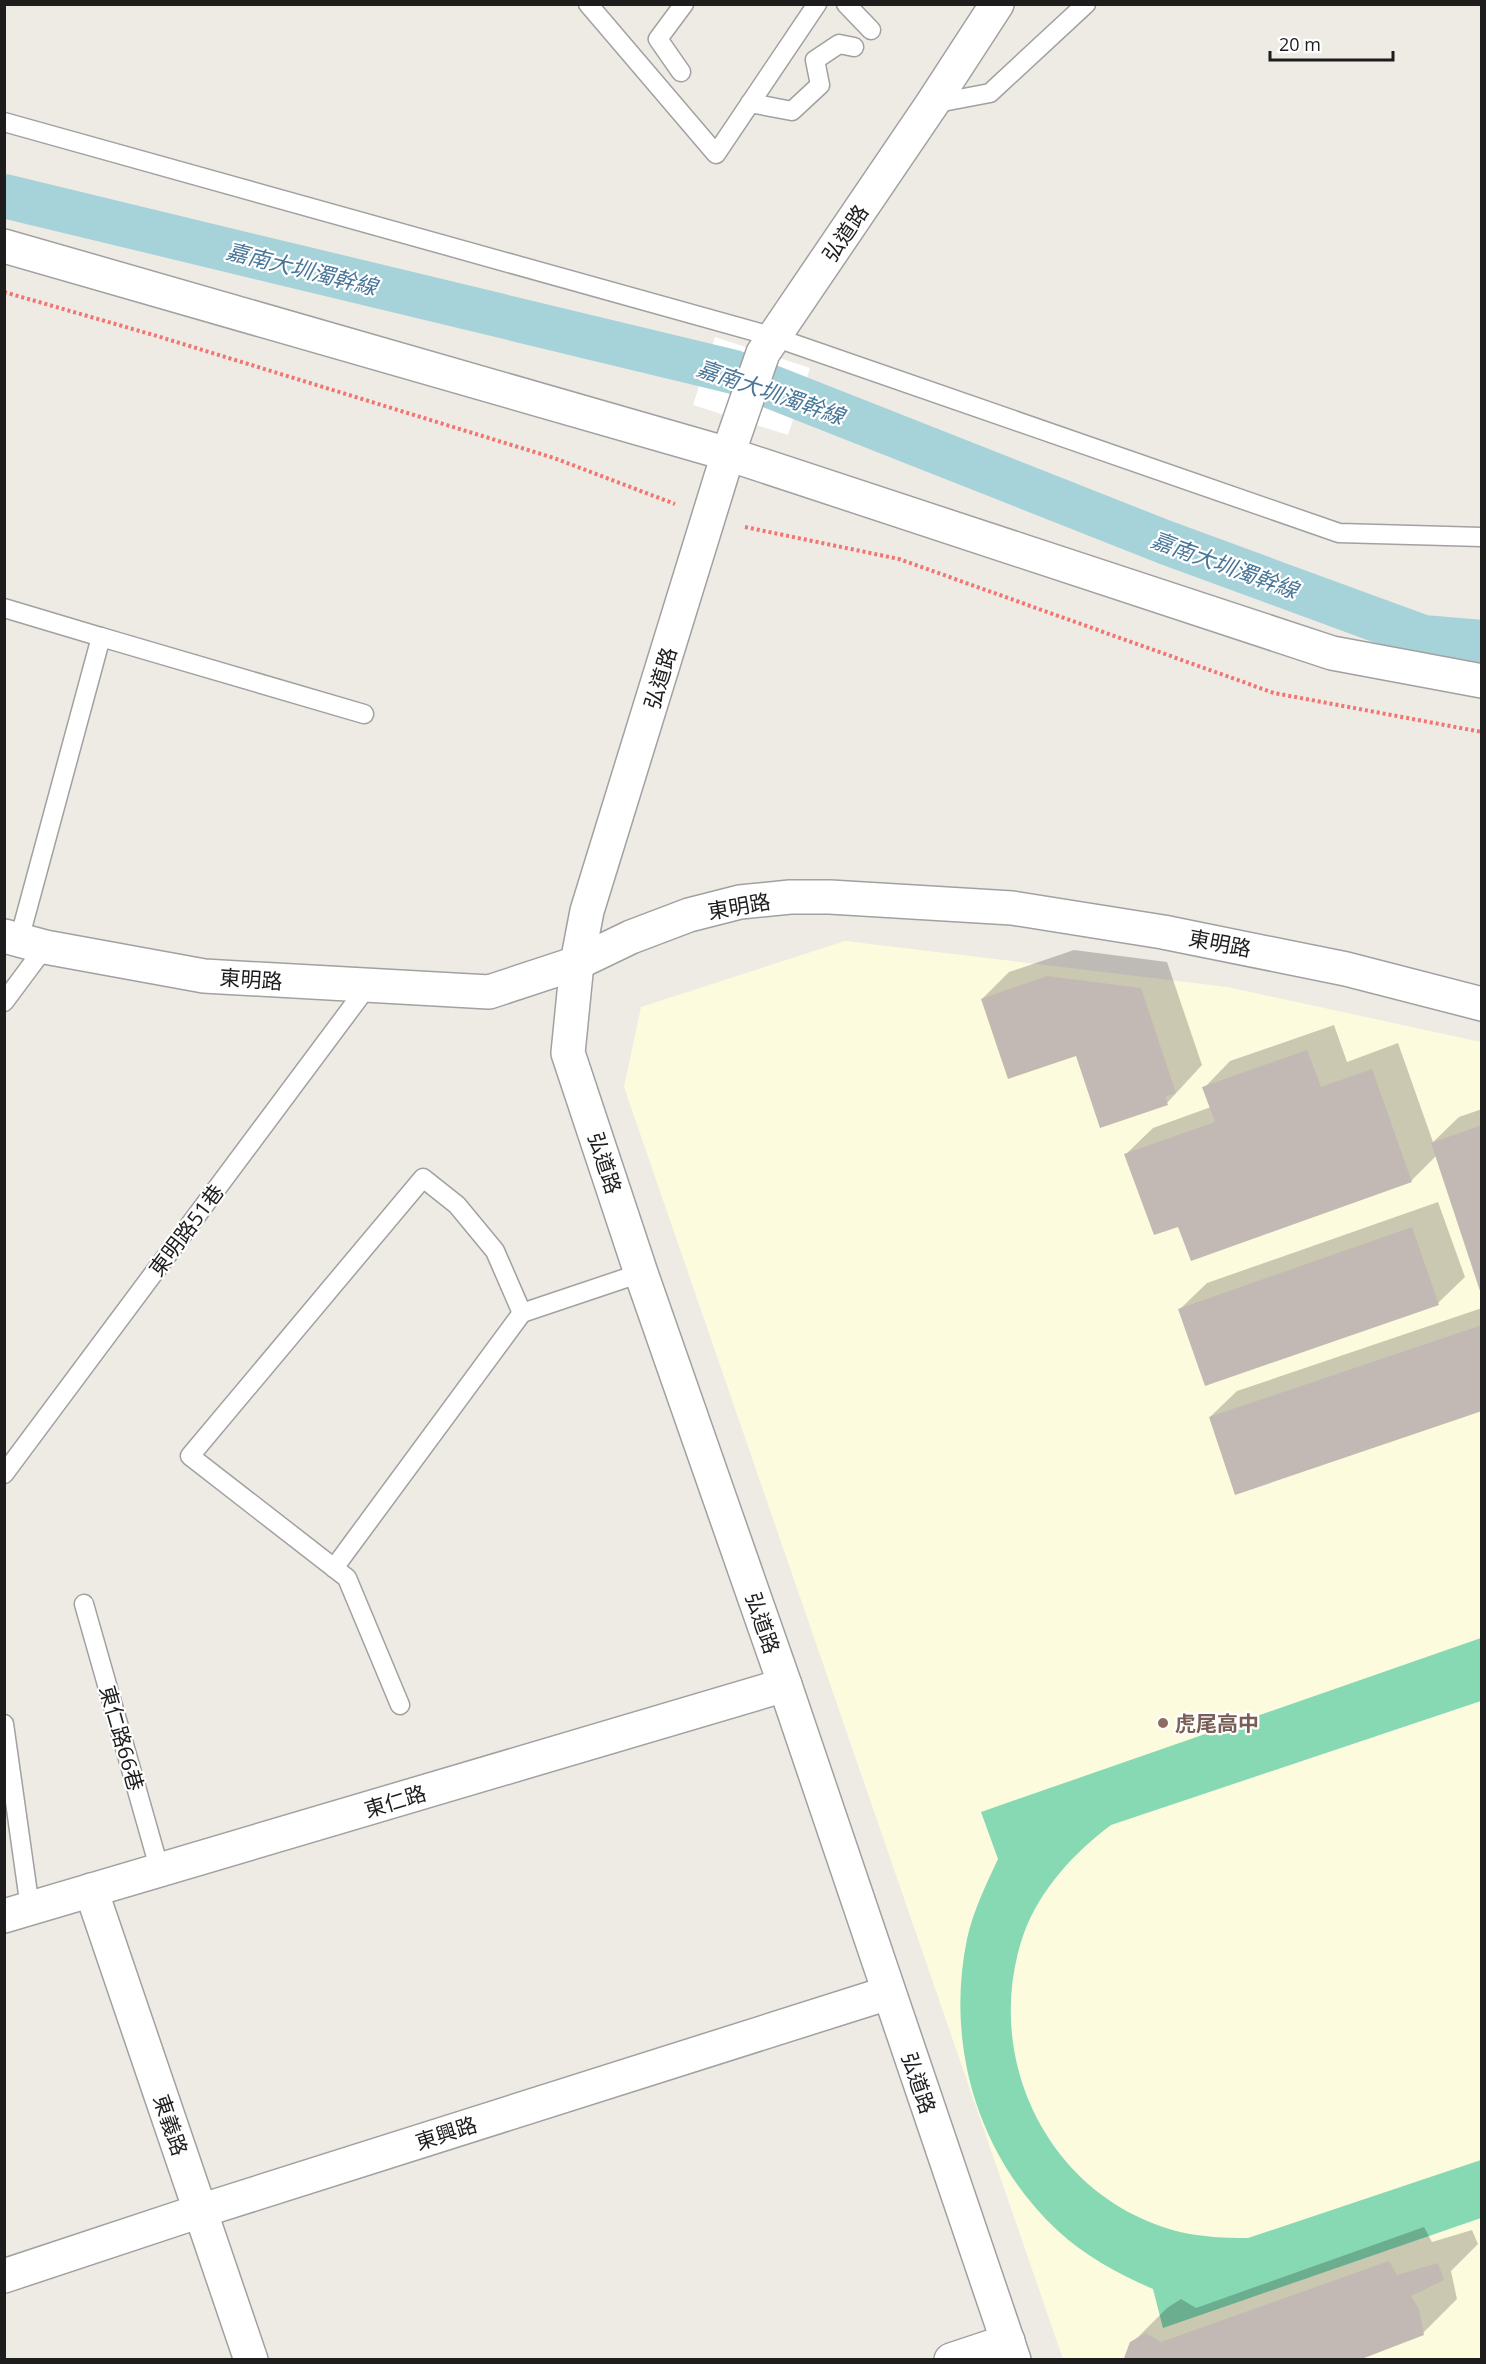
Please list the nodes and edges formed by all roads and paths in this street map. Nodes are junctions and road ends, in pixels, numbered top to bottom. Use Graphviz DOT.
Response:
graph roads {
  1 [pos="588,4"];
  2 [pos="684,4"];
  3 [pos="817,4"];
  4 [pos="846,4"];
  5 [pos="997,4"];
  6 [pos="1086,4"];
  7 [pos="871,30"];
  8 [pos="854,47"];
  9 [pos="681,72"];
  10 [pos="750,103"];
  11 [pos="933,104"];
  12 [pos="4,122"];
  13 [pos="4,246"];
  14 [pos="769,345"];
  15 [pos="728,454"];
  16 [pos="1482,537"];
  17 [pos="4,608"];
  18 [pos="101,637"];
  19 [pos="1482,681"];
  20 [pos="364,714"];
  21 [pos="23,941"];
  22 [pos="577,963"];
  23 [pos="367,987"];
  24 [pos="4,1002"];
  25 [pos="1482,1004"];
  26 [pos="641,1273"];
  27 [pos="522,1313"];
  28 [pos="4,1474"];
  29 [pos="334,1568"];
  30 [pos="84,1604"];
  31 [pos="785,1685"];
  32 [pos="400,1705"];
  33 [pos="4,1724"];
  34 [pos="160,1871"];
  35 [pos="91,1890"];
  36 [pos="17,1912"];
  37 [pos="888,1993"];
  38 [pos="200,2211"];
  39 [pos="4,2277"];
  40 [pos="1011,2350"];
  41 [pos="251,2360"];
  42 [pos="951,2360"];
  1 -- 10 [label="lane"];
  2 -- 9 [label="lane"];
  3 -- 10 [label="lane"];
  4 -- 7 [label="lane"];
  5 -- 11 [label="street, 弘道路"];
  6 -- 11 [label="lane"];
  8 -- 10 [label="lane"];
  11 -- 14 [label="street, 弘道路"];
  12 -- 14 [label="lane"];
  13 -- 15 [label="street"];
  14 -- 15 [label="street, 弘道路"];
  14 -- 16 [label="lane"];
  15 -- 19 [label="street"];
  15 -- 22 [label="street, 弘道路"];
  17 -- 18 [label="lane"];
  18 -- 20 [label="lane"];
  18 -- 21 [label="lane"];
  21 -- 23 [label="street, 東明路"];
  21 -- 24 [label="lane"];
  22 -- 23 [label="street, 東明路"];
  22 -- 25 [label="street, 東明路"];
  22 -- 26 [label="street, 弘道路"];
  23 -- 28 [label="lane, 東明路51巷"];
  26 -- 27 [label="lane"];
  26 -- 31 [label="street, 弘道路"];
  27 -- 29 [label="lane"];
  27 -- 29 [label="lane"];
  29 -- 32 [label="lane"];
  30 -- 34 [label="lane, 東仁路66巷"];
  31 -- 34 [label="street, 東仁路"];
  31 -- 37 [label="street, 弘道路"];
  33 -- 36 [label="lane"];
  34 -- 35 [label="street, 東仁路"];
  35 -- 36 [label="street, 東仁路"];
  35 -- 38 [label="street, 東義路"];
  37 -- 38 [label="street, 東興路"];
  37 -- 40 [label="street, 弘道路"];
  38 -- 39 [label="street, 東興路"];
  38 -- 41 [label="street, 東義路"];
  40 -- 42 [label="street"];
}
